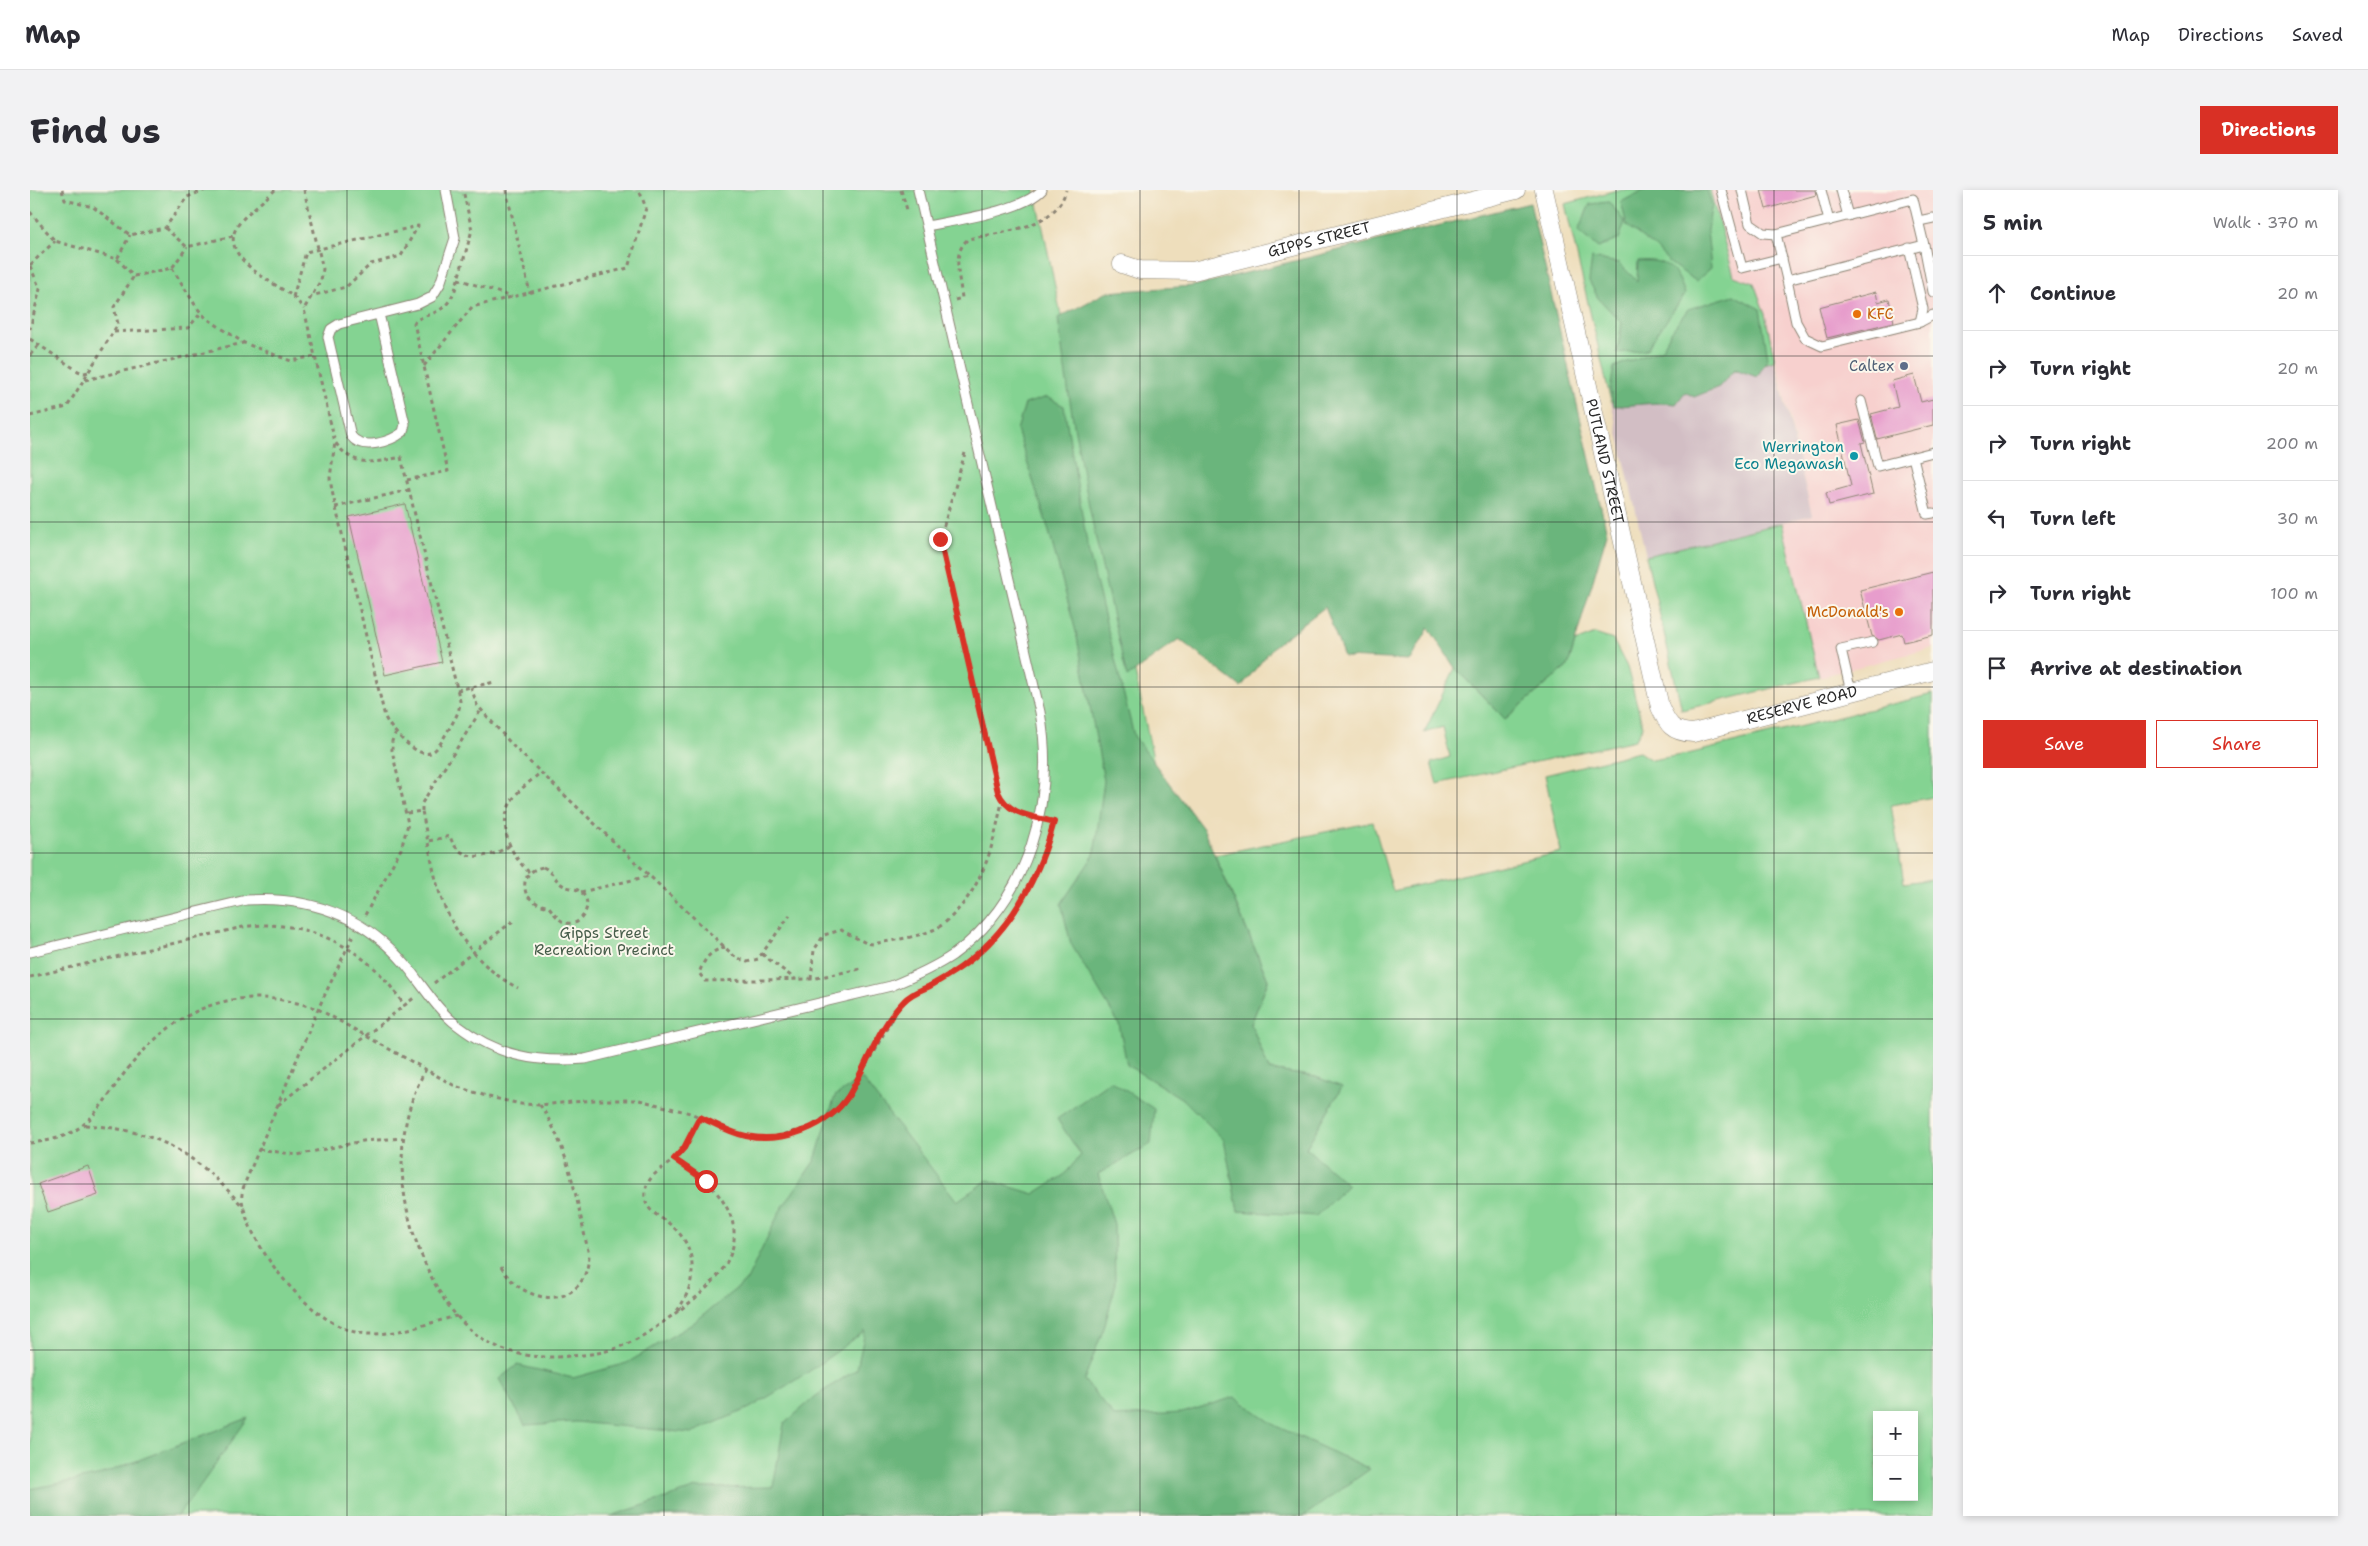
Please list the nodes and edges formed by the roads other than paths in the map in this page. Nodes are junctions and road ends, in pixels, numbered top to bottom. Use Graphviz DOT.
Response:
graph roads {
  1 [pos="446,190"];
  2 [pos="918,190"];
  3 [pos="1042,190"];
  4 [pos="1516,190"];
  5 [pos="1544,190"];
  6 [pos="1721,190"];
  7 [pos="1742,190"];
  8 [pos="1821,190"];
  9 [pos="1841,190"];
  10 [pos="1914,194"];
  11 [pos="1848,216"];
  12 [pos="1933,218"];
  13 [pos="1829,221"];
  14 [pos="1919,221"];
  15 [pos="927,226"];
  16 [pos="1776,234"];
  17 [pos="1924,245"];
  18 [pos="1908,248"];
  19 [pos="1782,258"];
  20 [pos="1122,264"];
  21 [pos="1787,280"];
  22 [pos="1933,292"];
  23 [pos="379,314"];
  24 [pos="1933,315"];
  25 [pos="1920,322"];
  26 [pos="1861,401"];
  27 [pos="1933,452"];
  28 [pos="1913,457"];
  29 [pos="1933,513"];
  30 [pos="1873,642"];
  31 [pos="1933,671"];
  32 [pos="1851,692"];
  33 [pos="1672,727"];
  34 [pos="30,952"];
  1 -- 23 [label="lane"];
  2 -- 15 [label="lane"];
  3 -- 15 [label="lane"];
  4 -- 20 [label="street, GIPPS STREET"];
  5 -- 33 [label="street, PUTLAND STREET"];
  6 -- 19 [label="lane"];
  7 -- 16 [label="lane"];
  8 -- 13 [label="lane"];
  9 -- 11 [label="lane"];
  10 -- 11 [label="lane"];
  10 -- 14 [label="lane"];
  11 -- 13 [label="lane"];
  12 -- 14 [label="lane"];
  13 -- 16 [label="lane"];
  14 -- 17 [label="lane"];
  15 -- 34 [label="lane"];
  16 -- 19 [label="lane"];
  17 -- 18 [label="lane"];
  17 -- 22 [label="lane"];
  18 -- 21 [label="lane"];
  18 -- 25 [label="lane"];
  19 -- 21 [label="lane"];
  21 -- 25 [label="lane"];
  23 -- 23 [label="lane"];
  24 -- 25 [label="lane"];
  26 -- 28 [label="lane"];
  27 -- 28 [label="lane"];
  28 -- 29 [label="lane"];
  30 -- 32 [label="lane"];
  31 -- 32 [label="street, RESERVE ROAD"];
  32 -- 33 [label="street, RESERVE ROAD"];
}
